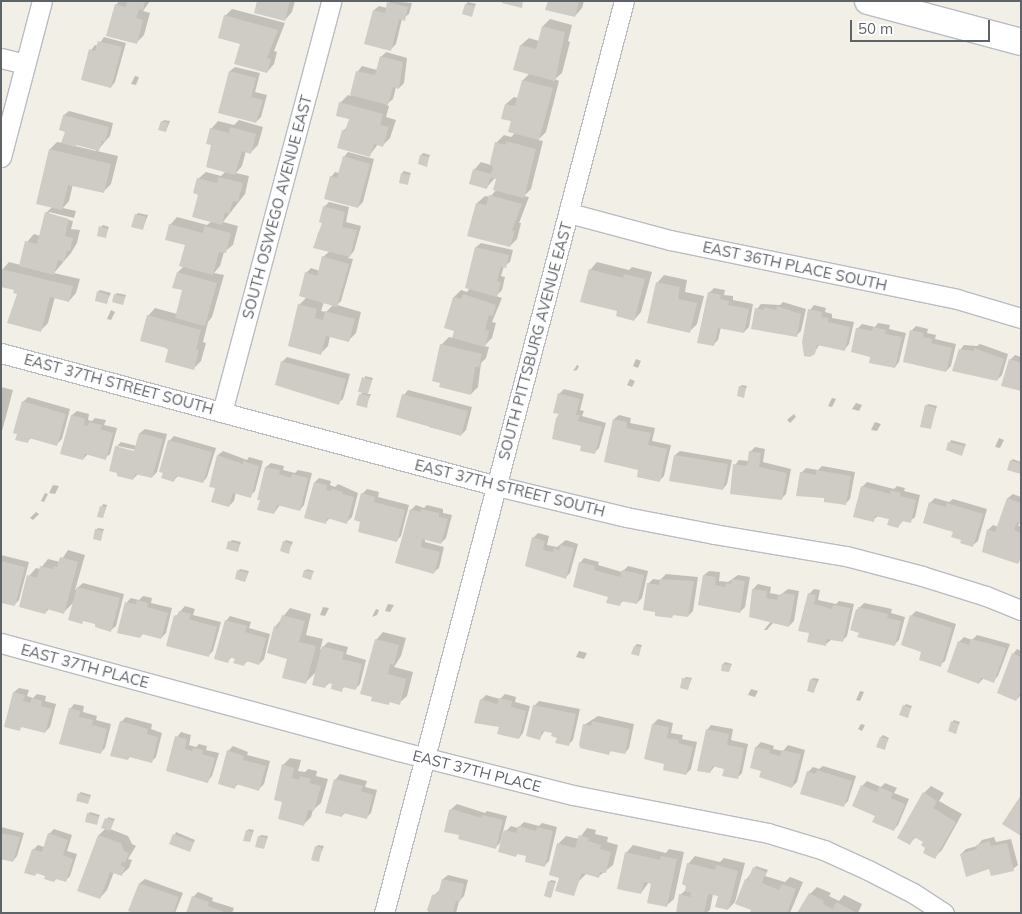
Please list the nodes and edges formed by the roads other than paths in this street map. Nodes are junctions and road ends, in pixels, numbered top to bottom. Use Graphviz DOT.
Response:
graph roads {
  1 [pos="42,1"];
  2 [pos="331,1"];
  3 [pos="624,1"];
  4 [pos="868,1"];
  5 [pos="1021,42"];
  6 [pos="1,58"];
  7 [pos="25,64"];
  8 [pos="1,157"];
  9 [pos="569,213"];
  10 [pos="1021,318"];
  11 [pos="1,353"];
  12 [pos="222,412"];
  13 [pos="497,486"];
  14 [pos="1021,610"];
  15 [pos="1,643"];
  16 [pos="425,758"];
  17 [pos="384,913"];
  18 [pos="944,913"];
  1 -- 7 [label="street"];
  2 -- 12 [label="street, SOUTH OSWEGO AVENUE EAST"];
  3 -- 9 [label="street, SOUTH PITTSBURG AVENUE EAST"];
  4 -- 5 [label="street"];
  6 -- 7 [label="street"];
  7 -- 8 [label="street"];
  9 -- 10 [label="street, EAST 36TH PLACE SOUTH"];
  9 -- 13 [label="street, SOUTH PITTSBURG AVENUE EAST"];
  11 -- 12 [label="street, EAST 37TH STREET SOUTH"];
  12 -- 13 [label="street, EAST 37TH STREET SOUTH"];
  13 -- 14 [label="street, EAST 37TH STREET SOUTH"];
  13 -- 16 [label="street, SOUTH PITTSBURG AVENUE EAST"];
  15 -- 16 [label="street, EAST 37TH PLACE"];
  16 -- 17 [label="street, SOUTH PITTSBURG AVENUE EAST"];
  16 -- 18 [label="street, EAST 37TH PLACE"];
}
